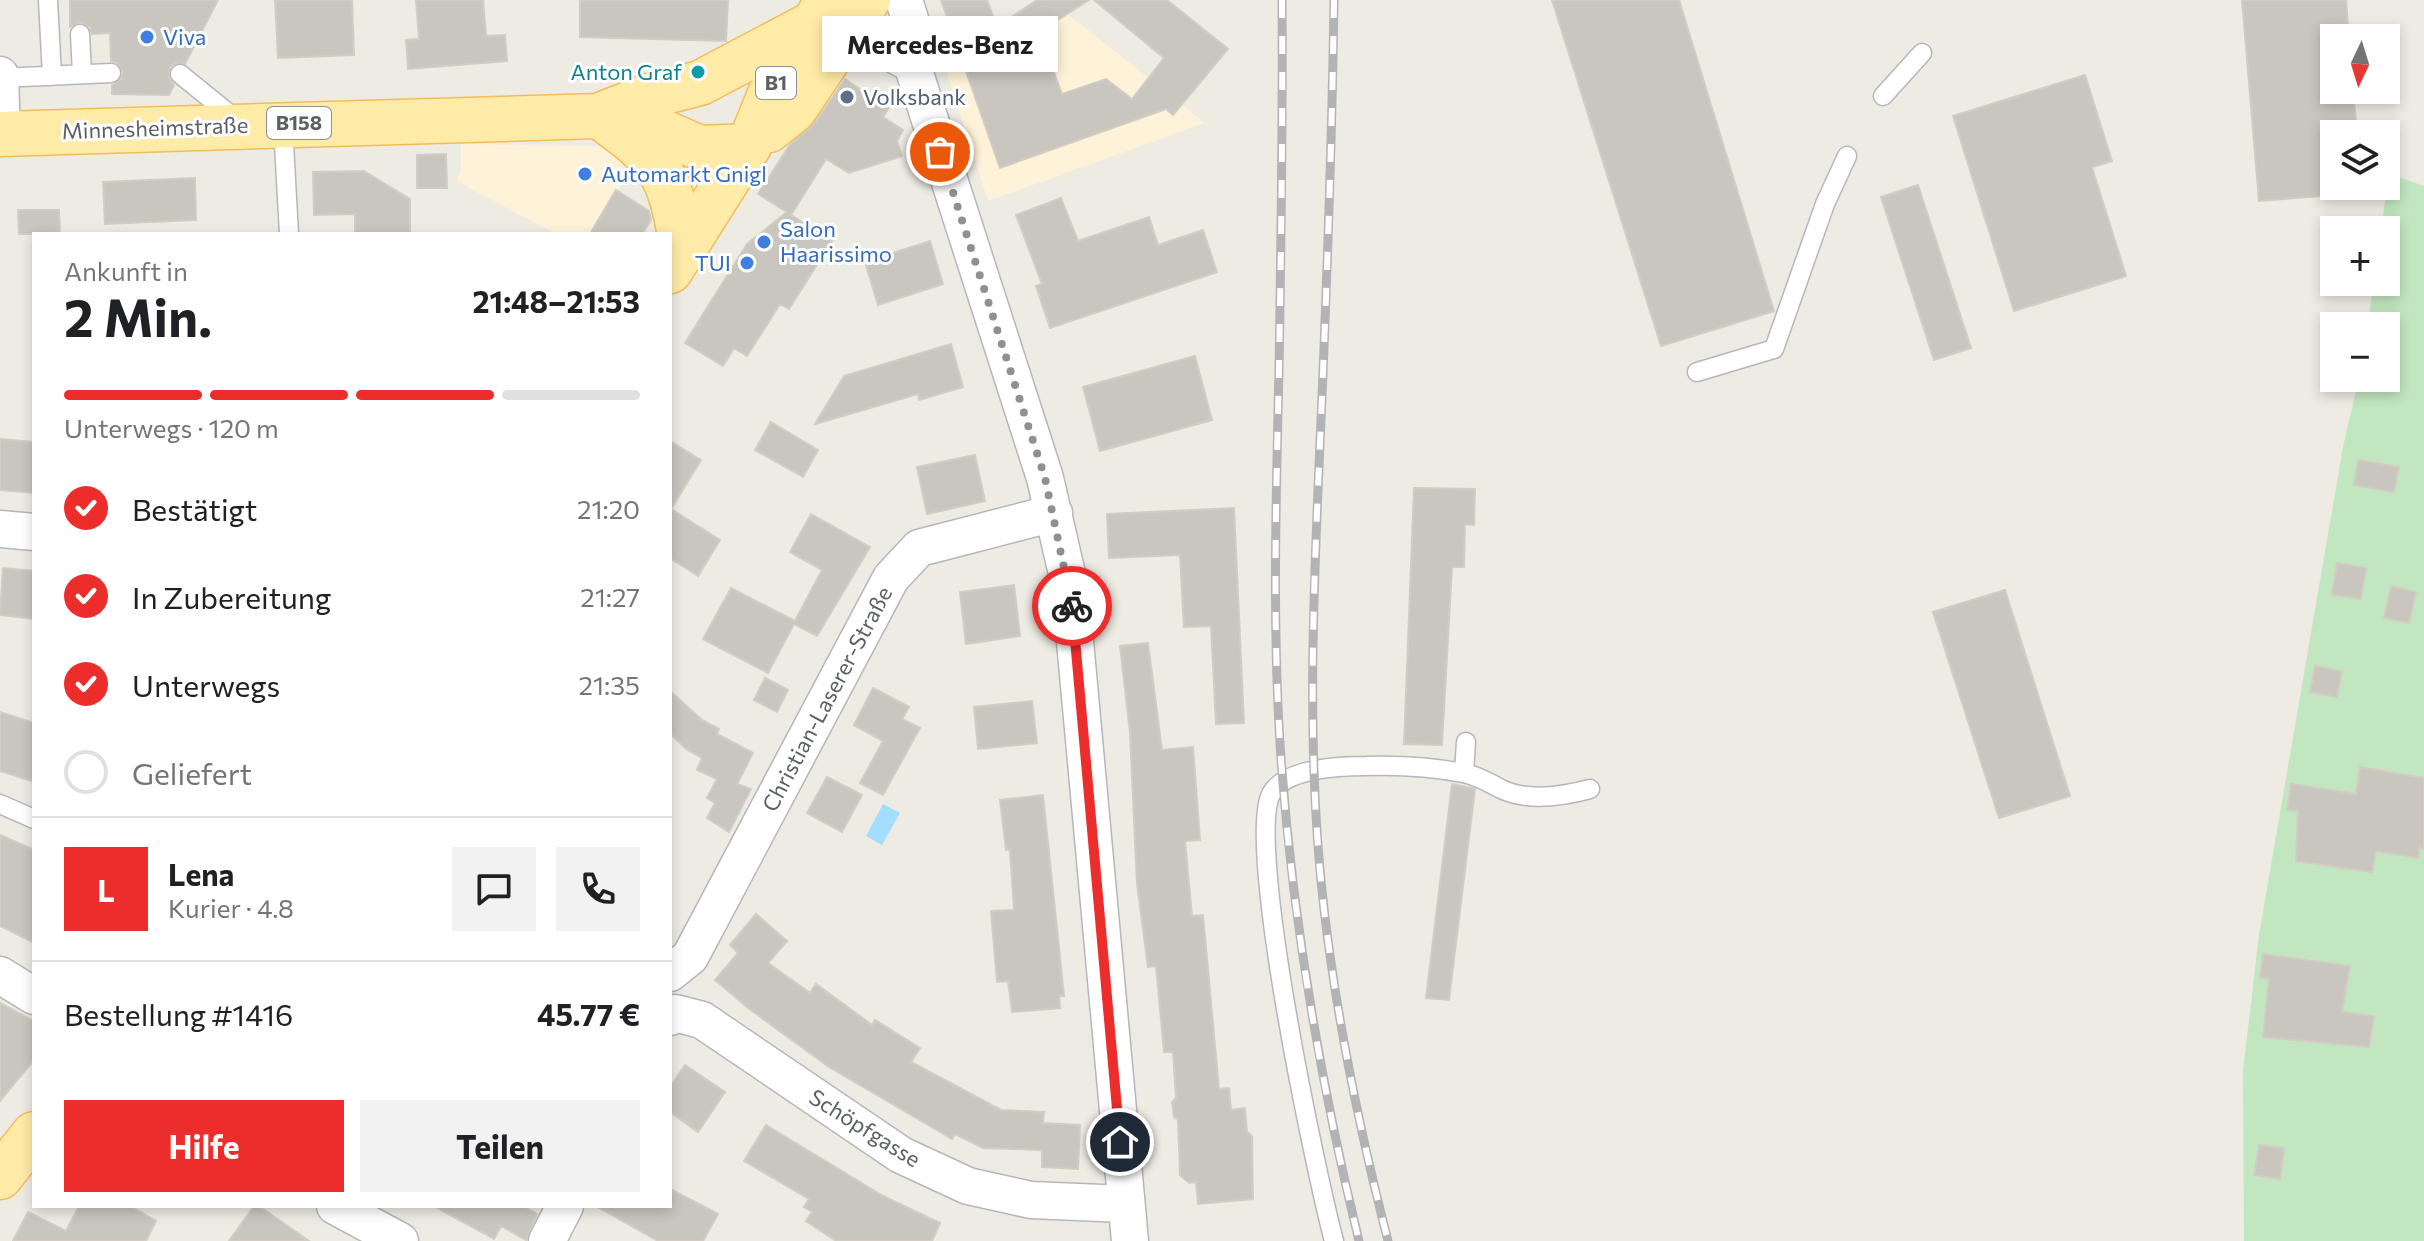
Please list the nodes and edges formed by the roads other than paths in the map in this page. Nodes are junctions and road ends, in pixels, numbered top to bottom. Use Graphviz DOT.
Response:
graph roads {
  1 [pos="48,0"];
  2 [pos="904,0"];
  3 [pos="839,13"];
  4 [pos="80,34"];
  5 [pos="1922,53"];
  6 [pos="912,64"];
  7 [pos="111,73"];
  8 [pos="82,74"];
  9 [pos="180,74"];
  10 [pos="0,76"];
  11 [pos="52,76"];
  12 [pos="700,83"];
  13 [pos="1883,96"];
  14 [pos="598,116"];
  15 [pos="263,124"];
  16 [pos="1,134"];
  17 [pos="749,146"];
  18 [pos="1847,156"];
  19 [pos="289,232"];
  20 [pos="676,261"];
  21 [pos="1697,372"];
  22 [pos="1054,513"];
  23 [pos="0,529"];
  24 [pos="32,532"];
  25 [pos="1466,742"];
  26 [pos="1464,773"];
  27 [pos="1590,789"];
  28 [pos="0,804"];
  29 [pos="32,818"];
  30 [pos="672,972"];
  31 [pos="0,975"];
  32 [pos="32,995"];
  33 [pos="672,1015"];
  34 [pos="32,1137"];
  35 [pos="0,1177"];
  36 [pos="1125,1204"];
  37 [pos="339,1208"];
  38 [pos="564,1208"];
  39 [pos="400,1241"];
  40 [pos="547,1241"];
  41 [pos="1130,1241"];
  42 [pos="1334,1241"];
  1 -- 11 [label="lane"];
  2 -- 6 [label="street"];
  3 -- 6 [label="street"];
  3 -- 12 [label="main road, Minnesheimstraße / B158"];
  3 -- 17 [label="main road, B1"];
  4 -- 8 [label="lane"];
  5 -- 13 [label="lane"];
  6 -- 22 [label="street"];
  7 -- 8 [label="lane"];
  8 -- 11 [label="lane"];
  9 -- 15 [label="lane"];
  10 -- 11 [label="lane"];
  10 -- 16 [label="street"];
  12 -- 14 [label="main road, Minnesheimstraße / B158"];
  12 -- 17 [label="main road"];
  14 -- 15 [label="main road, Minnesheimstraße / B158"];
  14 -- 17 [label="main road, Minnesheimstraße / B158"];
  14 -- 20 [label="main road"];
  15 -- 16 [label="main road, Minnesheimstraße / B158"];
  15 -- 19 [label="lane"];
  17 -- 20 [label="main road, B1"];
  18 -- 21 [label="lane"];
  22 -- 30 [label="street, Christian-Laserer-Straße"];
  22 -- 36 [label="street"];
  23 -- 24 [label="street"];
  25 -- 26 [label="lane"];
  26 -- 27 [label="lane"];
  26 -- 42 [label="lane"];
  28 -- 29 [label="lane"];
  31 -- 32 [label="street"];
  33 -- 36 [label="street, Schöpfgasse"];
  34 -- 35 [label="main road"];
  36 -- 41 [label="street"];
  37 -- 39 [label="street"];
  38 -- 40 [label="street"];
}
